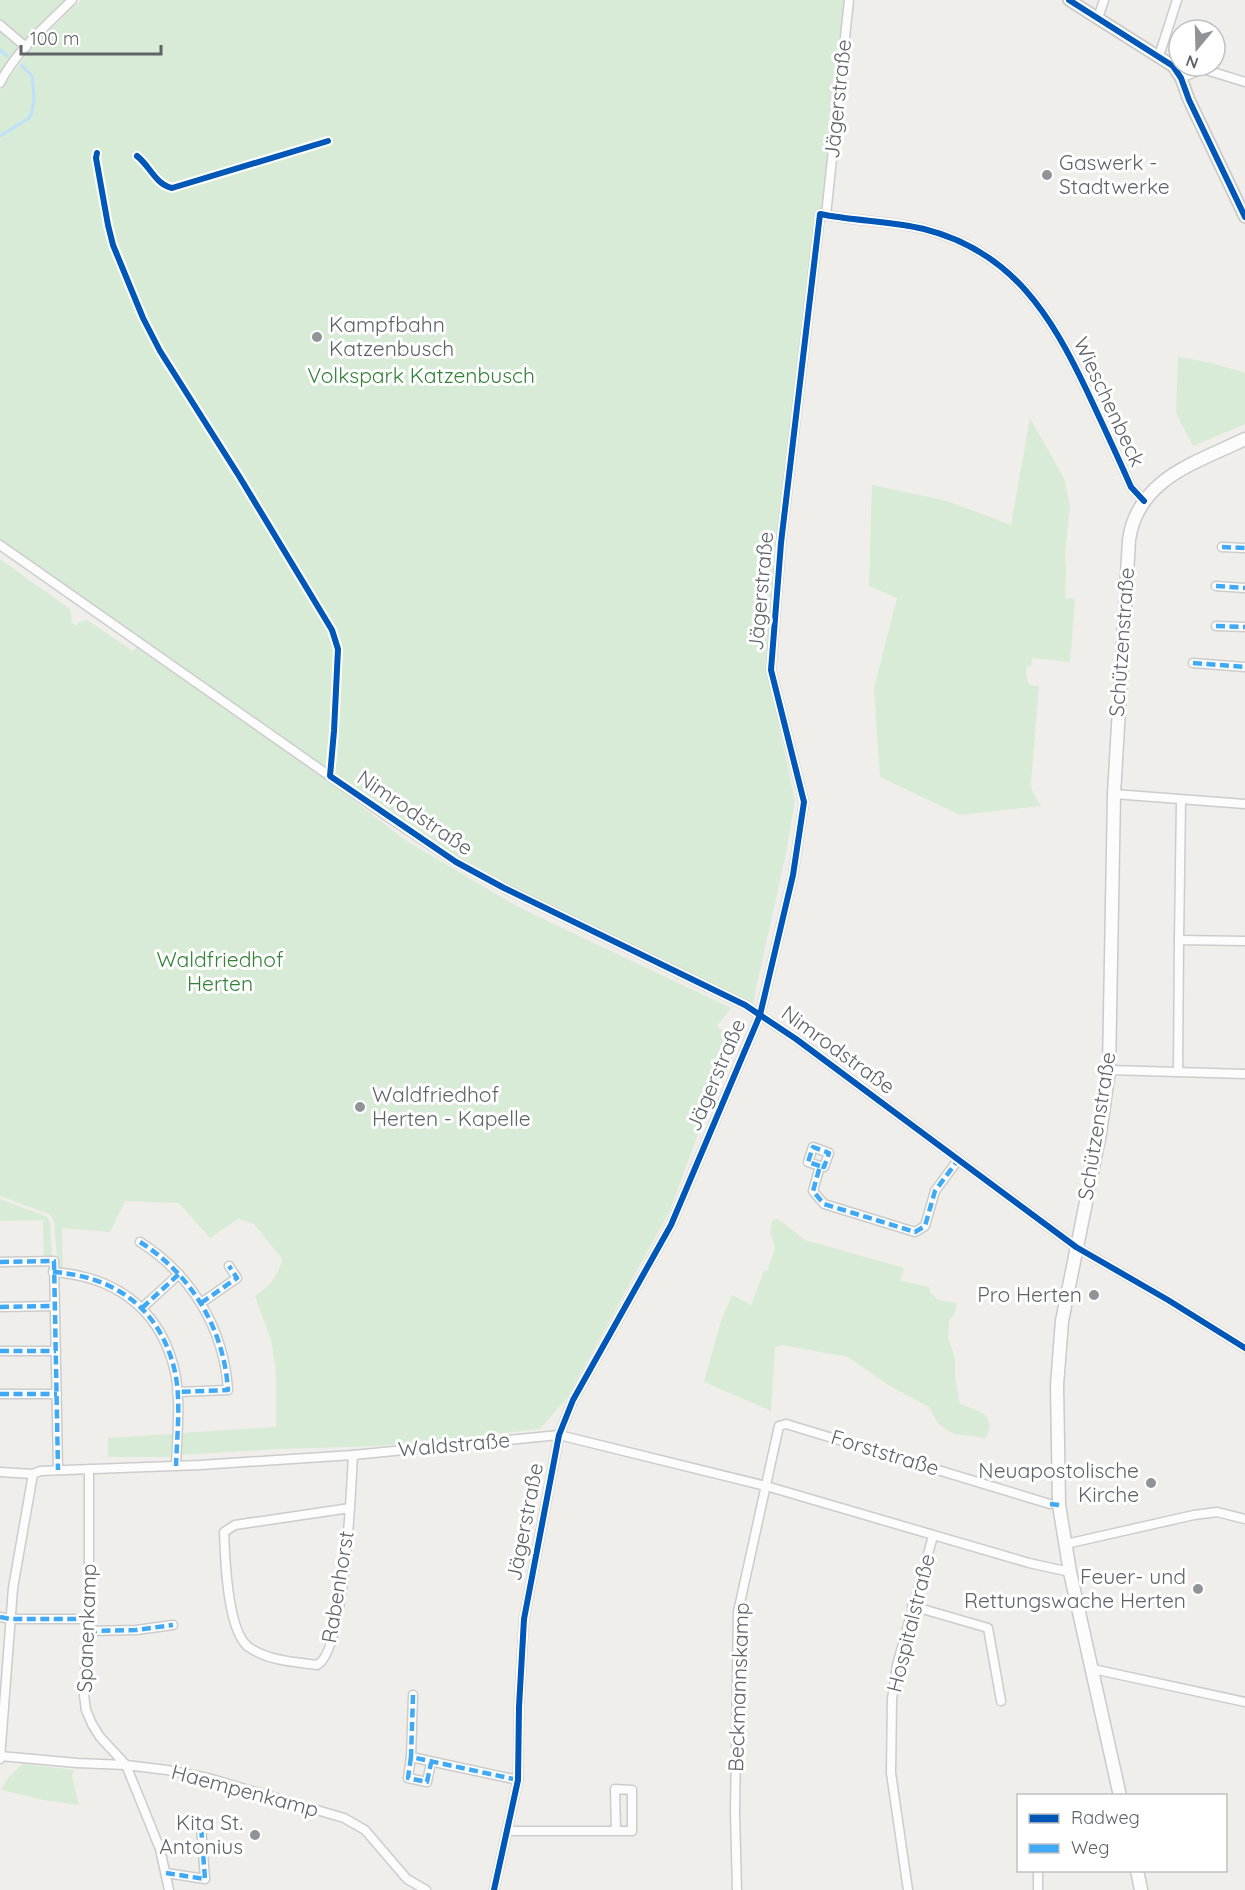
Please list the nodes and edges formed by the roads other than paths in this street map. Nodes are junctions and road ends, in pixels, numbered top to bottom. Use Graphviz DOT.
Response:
graph roads {
  1 [pos="72,0"];
  2 [pos="849,0"];
  3 [pos="1070,0"];
  4 [pos="1104,0"];
  5 [pos="1177,0"];
  6 [pos="1098,18"];
  7 [pos="0,25"];
  8 [pos="26,47"];
  9 [pos="1159,56"];
  10 [pos="1167,62"];
  11 [pos="1227,76"];
  12 [pos="1181,78"];
  13 [pos="1245,82"];
  14 [pos="0,83"];
  15 [pos="826,215"];
  16 [pos="1245,217"];
  17 [pos="1245,438"];
  18 [pos="1144,501"];
  19 [pos="0,545"];
  20 [pos="1222,547"];
  21 [pos="1245,548"];
  22 [pos="1216,586"];
  23 [pos="1245,588"];
  24 [pos="1216,626"];
  25 [pos="1245,627"];
  26 [pos="1193,663"];
  27 [pos="1245,667"];
  28 [pos="1114,794"];
  29 [pos="1181,800"];
  30 [pos="1245,804"];
  31 [pos="1179,940"];
  32 [pos="1245,941"];
  33 [pos="760,1015"];
  34 [pos="1109,1070"];
  35 [pos="1178,1072"];
  36 [pos="1245,1074"];
  37 [pos="958,1160"];
  38 [pos="820,1166"];
  39 [pos="140,1242"];
  40 [pos="1077,1247"];
  41 [pos="0,1262"];
  42 [pos="229,1266"];
  43 [pos="53,1272"];
  44 [pos="179,1274"];
  45 [pos="201,1303"];
  46 [pos="54,1306"];
  47 [pos="0,1307"];
  48 [pos="142,1308"];
  49 [pos="1245,1348"];
  50 [pos="0,1351"];
  51 [pos="56,1351"];
  52 [pos="177,1392"];
  53 [pos="0,1394"];
  54 [pos="57,1394"];
  55 [pos="559,1435"];
  56 [pos="353,1455"];
  57 [pos="176,1466"];
  58 [pos="89,1469"];
  59 [pos="58,1470"];
  60 [pos="0,1472"];
  61 [pos="33,1474"];
  62 [pos="766,1486"];
  63 [pos="1050,1504"];
  64 [pos="350,1508"];
  65 [pos="1245,1518"];
  66 [pos="933,1536"];
  67 [pos="1065,1544"];
  68 [pos="1070,1572"];
  69 [pos="912,1606"];
  70 [pos="0,1617"];
  71 [pos="88,1618"];
  72 [pos="10,1619"];
  73 [pos="173,1625"];
  74 [pos="88,1631"];
  75 [pos="1093,1669"];
  76 [pos="413,1695"];
  77 [pos="1001,1701"];
  78 [pos="1245,1702"];
  79 [pos="411,1757"];
  80 [pos="0,1758"];
  81 [pos="431,1763"];
  82 [pos="126,1765"];
  83 [pos="518,1780"];
  84 [pos="1120,1794"];
  85 [pos="201,1826"];
  86 [pos="507,1831"];
  87 [pos="615,1831"];
  88 [pos="1038,1872"];
  89 [pos="1137,1872"];
  90 [pos="165,1873"];
  91 [pos="169,1890"];
  92 [pos="426,1890"];
  93 [pos="494,1890"];
  94 [pos="737,1890"];
  95 [pos="908,1890"];
  96 [pos="1038,1890"];
  97 [pos="1141,1890"];
  1 -- 8 [label="street"];
  2 -- 15 [label="street, Jägerstraße"];
  3 -- 6 [label="street"];
  4 -- 6 [label="street"];
  5 -- 9 [label="street"];
  6 -- 9 [label="street"];
  7 -- 8 [label="street"];
  8 -- 14 [label="street"];
  9 -- 10 [label="street"];
  11 -- 13 [label="street"];
  12 -- 16 [label="street"];
  15 -- 18 [label="street, Wieschenbeck"];
  15 -- 33 [label="street, Jägerstraße"];
  17 -- 18 [label="main road, Schützenstraße"];
  18 -- 28 [label="main road, Schützenstraße"];
  19 -- 33 [label="street, Nimrodstraße"];
  20 -- 21 [label="street"];
  22 -- 23 [label="street"];
  24 -- 25 [label="street"];
  26 -- 27 [label="street"];
  28 -- 29 [label="street"];
  28 -- 34 [label="main road, Schützenstraße"];
  29 -- 30 [label="street"];
  29 -- 31 [label="street"];
  31 -- 32 [label="street"];
  31 -- 35 [label="street"];
  33 -- 37 [label="street, Nimrodstraße"];
  33 -- 55 [label="street, Jägerstraße"];
  34 -- 35 [label="street"];
  34 -- 40 [label="main road, Schützenstraße"];
  35 -- 36 [label="street"];
  37 -- 38 [label="street"];
  37 -- 40 [label="street, Nimrodstraße"];
  39 -- 44 [label="street"];
  40 -- 49 [label="street, Nimrodstraße"];
  40 -- 67 [label="main road, Schützenstraße"];
  41 -- 43 [label="street"];
  42 -- 45 [label="street"];
  43 -- 46 [label="street"];
  43 -- 48 [label="street"];
  44 -- 45 [label="street"];
  44 -- 48 [label="street"];
  45 -- 52 [label="street"];
  46 -- 47 [label="street"];
  46 -- 51 [label="street"];
  48 -- 52 [label="street"];
  50 -- 51 [label="street"];
  51 -- 54 [label="street"];
  52 -- 57 [label="street"];
  53 -- 54 [label="street"];
  54 -- 59 [label="street"];
  55 -- 56 [label="street, Waldstraße"];
  55 -- 62 [label="street, Waldstraße"];
  55 -- 83 [label="street, Jägerstraße"];
  56 -- 57 [label="street, Waldstraße"];
  56 -- 64 [label="street, Rabenhorst"];
  57 -- 58 [label="street, Waldstraße"];
  58 -- 59 [label="street, Waldstraße"];
  58 -- 71 [label="street, Spanenkamp"];
  59 -- 61 [label="street, Waldstraße"];
  60 -- 61 [label="street, Waldstraße"];
  61 -- 72 [label="street"];
  62 -- 63 [label="street, Forststraße"];
  62 -- 66 [label="street, Waldstraße"];
  62 -- 94 [label="street, Beckmannskamp"];
  64 -- 64 [label="street, Rabenhorst"];
  65 -- 67 [label="street"];
  66 -- 68 [label="street, Waldstraße"];
  66 -- 69 [label="street, Hospitalstraße"];
  67 -- 68 [label="main road, Schützenstraße"];
  68 -- 75 [label="main road, Schützenstraße"];
  69 -- 77 [label="street"];
  69 -- 95 [label="street, Hospitalstraße"];
  70 -- 72 [label="street"];
  71 -- 72 [label="street"];
  71 -- 74 [label="street, Spanenkamp"];
  72 -- 80 [label="street"];
  73 -- 74 [label="street"];
  74 -- 82 [label="street, Spanenkamp"];
  75 -- 78 [label="street"];
  75 -- 84 [label="main road, Schützenstraße"];
  76 -- 79 [label="street"];
  79 -- 81 [label="street"];
  79 -- 81 [label="street"];
  80 -- 82 [label="street, Haempenkamp"];
  81 -- 83 [label="street"];
  82 -- 90 [label="street, Spanenkamp"];
  82 -- 92 [label="street, Haempenkamp"];
  83 -- 86 [label="street, Jägerstraße"];
  85 -- 90 [label="street"];
  86 -- 87 [label="street"];
  86 -- 93 [label="street, Jägerstraße"];
  87 -- 87 [label="street"];
  88 -- 96 [label="street"];
  89 -- 97 [label="main road"];
  90 -- 91 [label="street, Spanenkamp"];
}
